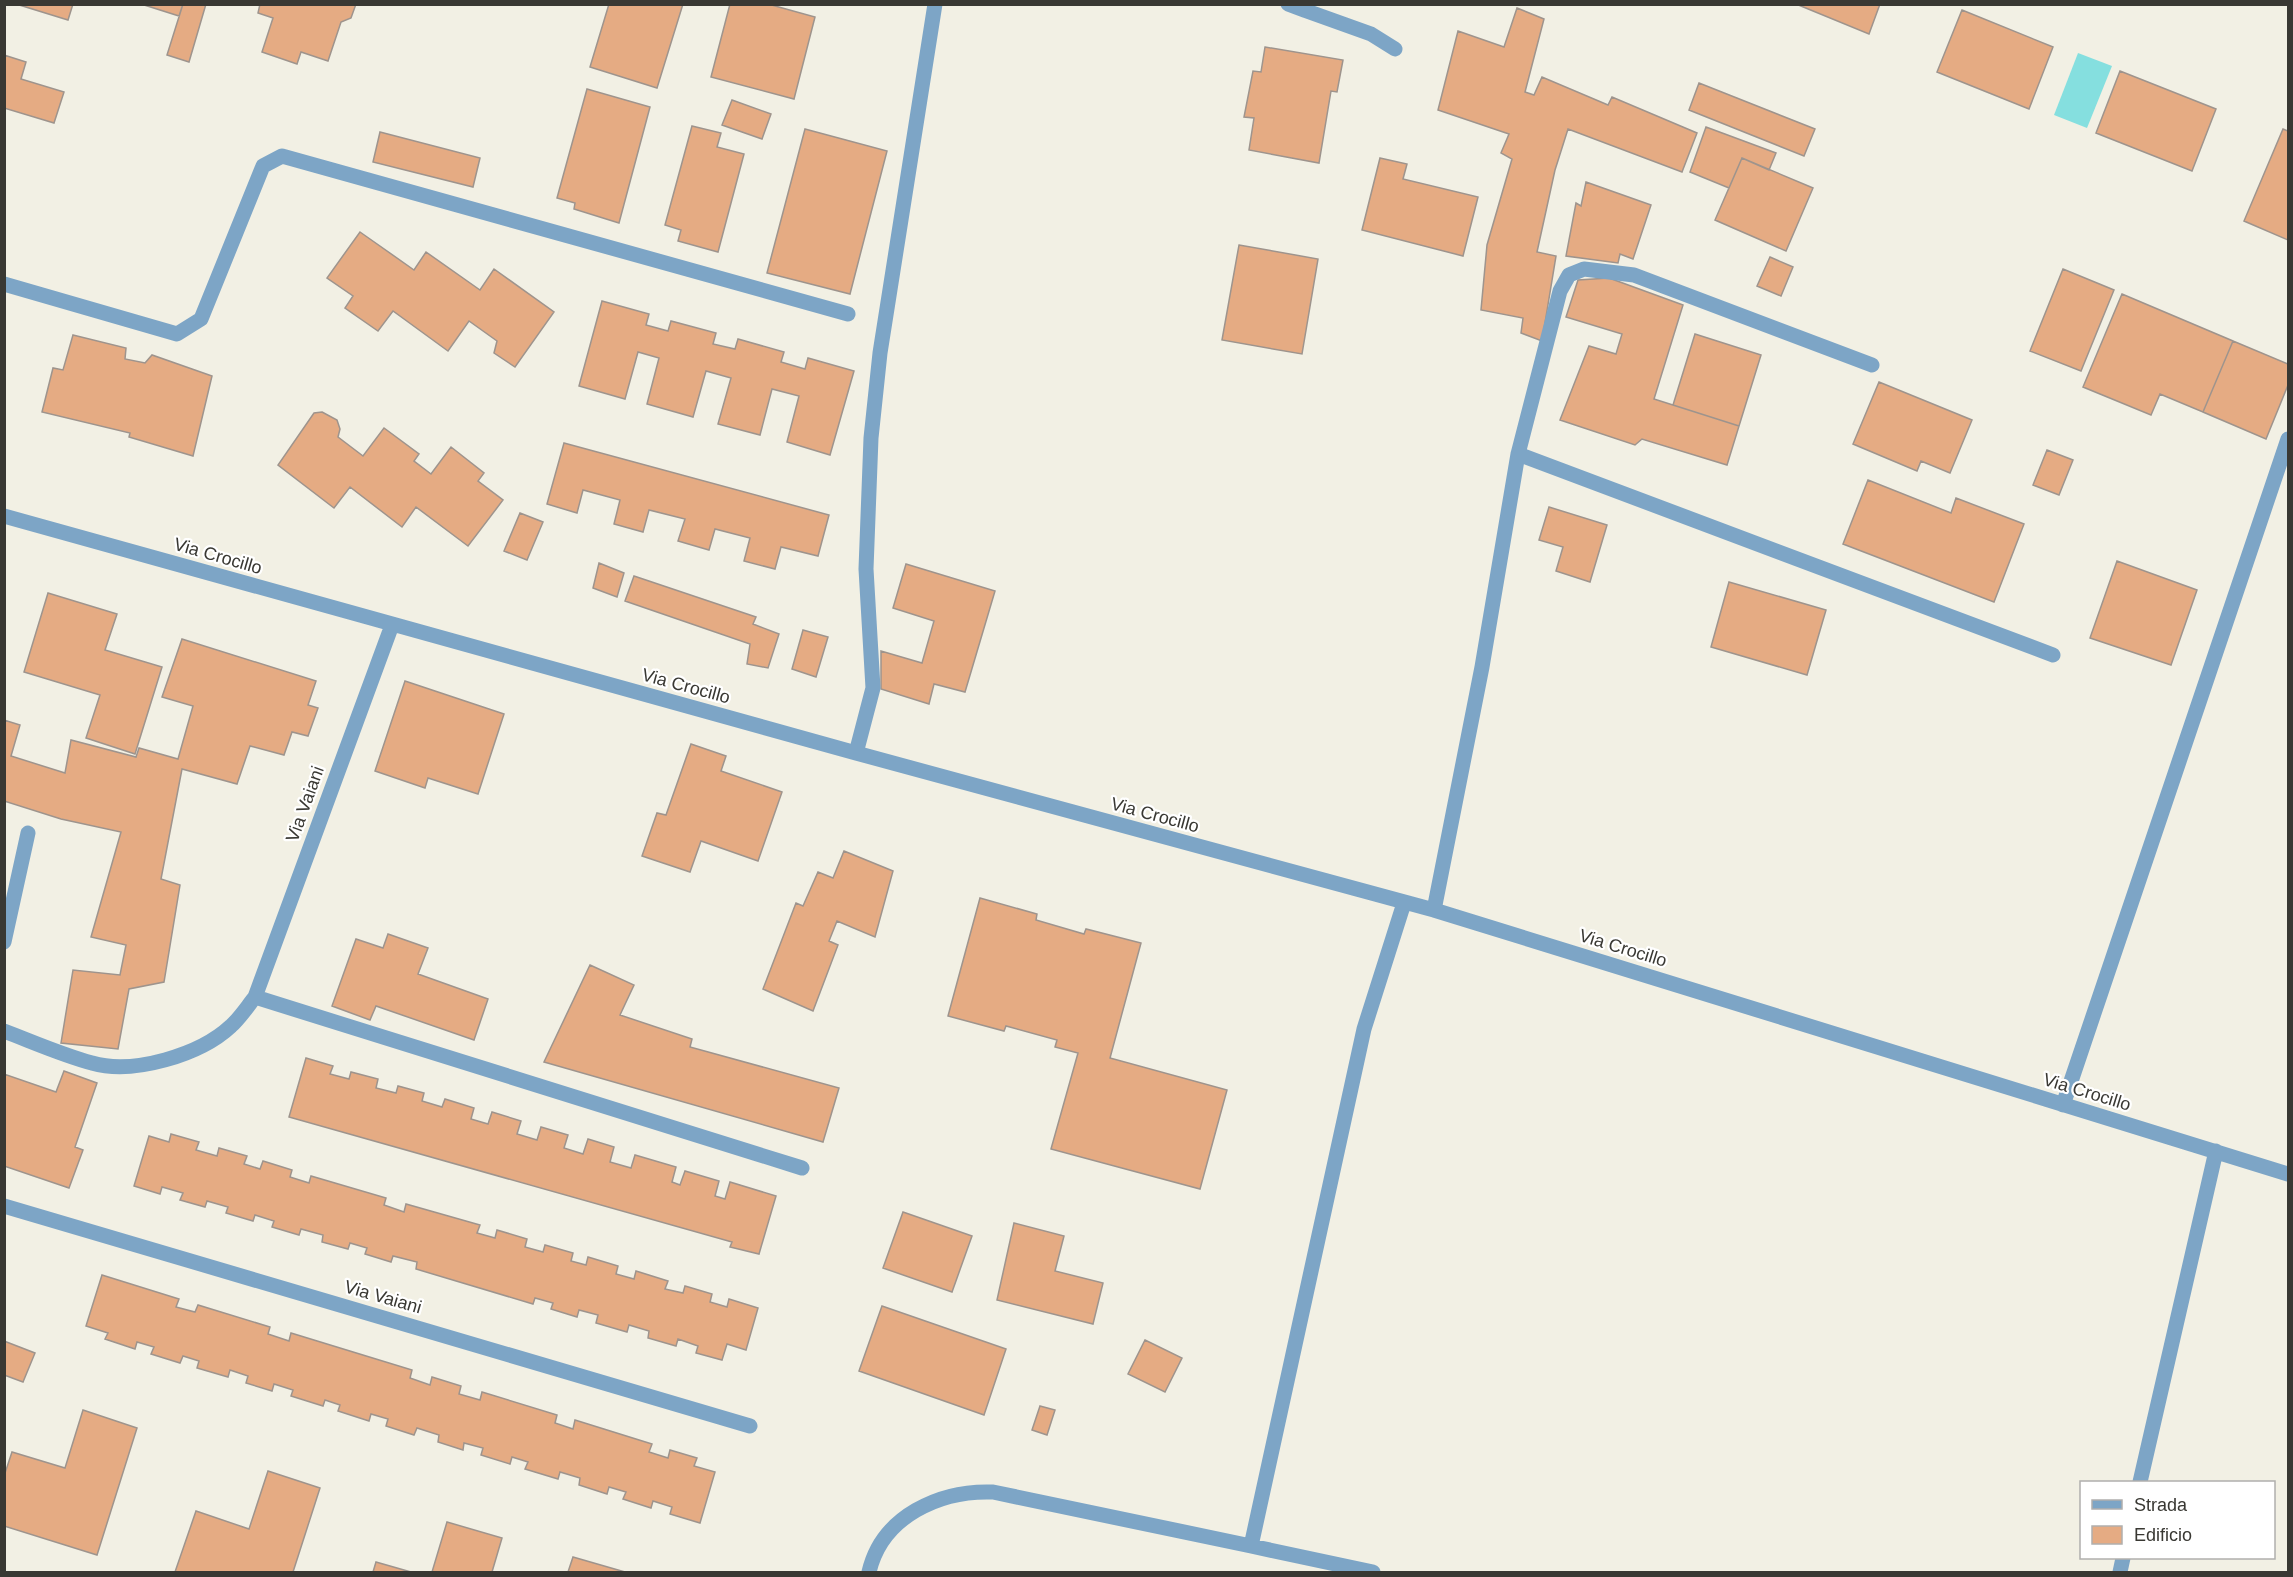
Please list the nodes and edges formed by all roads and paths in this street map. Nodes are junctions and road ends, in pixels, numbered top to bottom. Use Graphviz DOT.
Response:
graph roads {
  1 [pos="935,4"];
  2 [pos="1288,4"];
  3 [pos="1305,7"];
  4 [pos="1395,49"];
  5 [pos="4,284"];
  6 [pos="848,314"];
  7 [pos="1872,365"];
  8 [pos="2289,439"];
  9 [pos="1518,454"];
  10 [pos="4,516"];
  11 [pos="392,625"];
  12 [pos="2053,655"];
  13 [pos="856,753"];
  14 [pos="28,833"];
  15 [pos="1404,903"];
  16 [pos="1434,910"];
  17 [pos="4,942"];
  18 [pos="255,997"];
  19 [pos="4,1031"];
  20 [pos="2063,1105"];
  21 [pos="2216,1151"];
  22 [pos="802,1168"];
  23 [pos="2289,1174"];
  24 [pos="4,1206"];
  25 [pos="750,1426"];
  26 [pos="2140,1481"];
  27 [pos="1251,1546"];
  28 [pos="869,1572"];
  29 [pos="1373,1572"];
  1 -- 13 [label="street"];
  2 -- 3 [label="street"];
  3 -- 4 [label="street"];
  5 -- 6 [label="street"];
  7 -- 9 [label="street"];
  8 -- 20 [label="street"];
  9 -- 12 [label="street"];
  9 -- 16 [label="street"];
  10 -- 11 [label="street, Via Crocillo"];
  11 -- 13 [label="street, Via Crocillo"];
  11 -- 18 [label="street, Via Vaiani"];
  13 -- 15 [label="street, Via Crocillo"];
  14 -- 17 [label="street"];
  15 -- 16 [label="street, Via Crocillo"];
  15 -- 27 [label="street"];
  16 -- 20 [label="street, Via Crocillo"];
  18 -- 19 [label="street, Via Vaiani"];
  18 -- 22 [label="street"];
  20 -- 21 [label="street, Via Crocillo"];
  21 -- 23 [label="street, Via Crocillo"];
  21 -- 26 [label="street"];
  24 -- 25 [label="street, Via Vaiani"];
  27 -- 28 [label="street"];
  27 -- 29 [label="street"];
}
